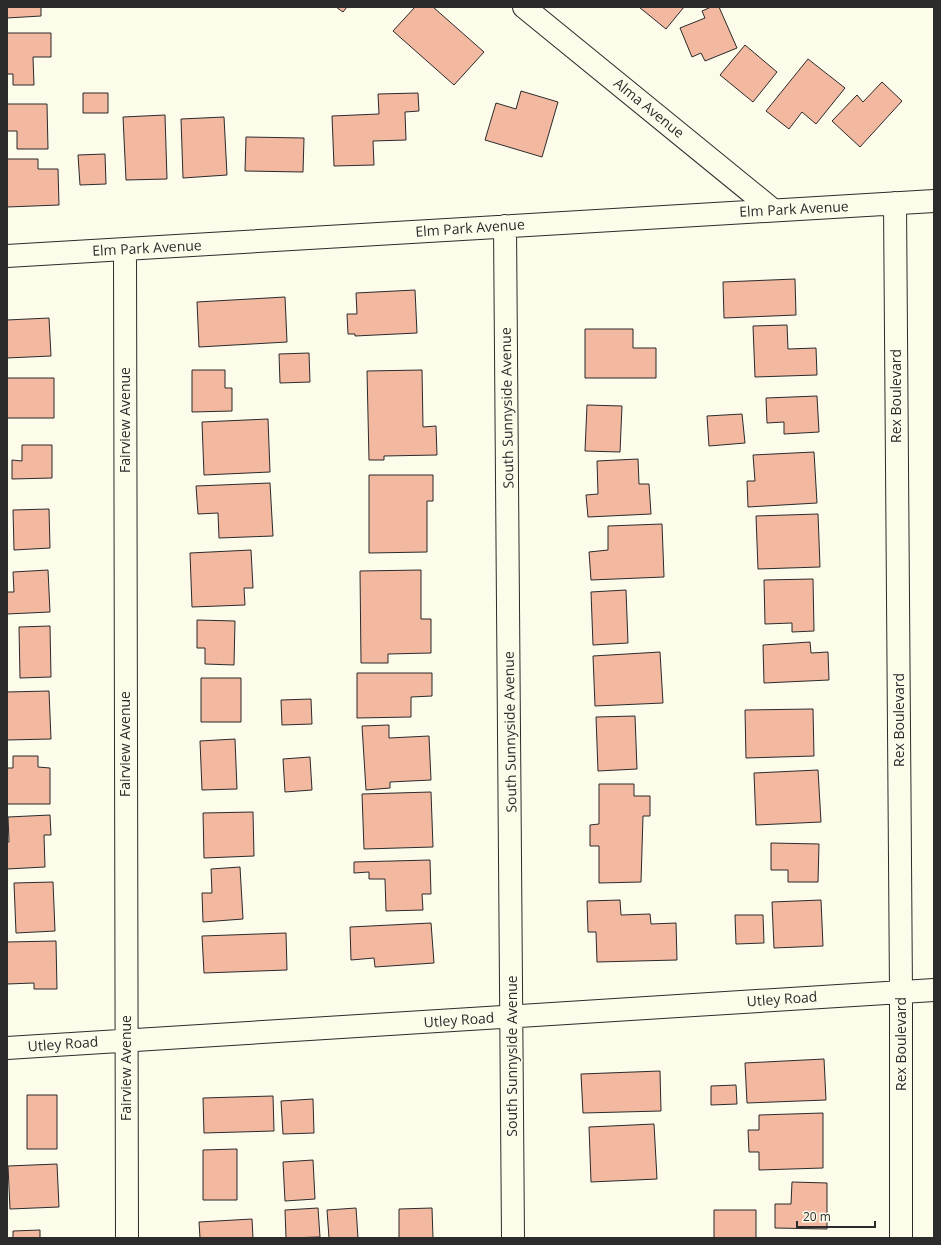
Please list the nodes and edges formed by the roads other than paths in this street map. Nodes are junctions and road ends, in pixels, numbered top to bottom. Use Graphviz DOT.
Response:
graph roads {
  1 [pos="524,7"];
  2 [pos="934,201"];
  3 [pos="895,203"];
  4 [pos="773,210"];
  5 [pos="505,226"];
  6 [pos="125,250"];
  7 [pos="7,256"];
  8 [pos="934,990"];
  9 [pos="901,992"];
  10 [pos="512,1016"];
  11 [pos="125,1040"];
  12 [pos="7,1048"];
  13 [pos="126,1238"];
  14 [pos="513,1238"];
  15 [pos="901,1238"];
  1 -- 4 [label="street, Alma Avenue"];
  2 -- 3 [label="street, Elm Park Avenue"];
  3 -- 4 [label="street, Elm Park Avenue"];
  3 -- 9 [label="street, Rex Boulevard"];
  4 -- 5 [label="street, Elm Park Avenue"];
  5 -- 6 [label="street, Elm Park Avenue"];
  5 -- 10 [label="street, South Sunnyside Avenue"];
  6 -- 7 [label="street, Elm Park Avenue"];
  6 -- 11 [label="street, Fairview Avenue"];
  8 -- 9 [label="street, Utley Road"];
  9 -- 10 [label="street, Utley Road"];
  9 -- 15 [label="street, Rex Boulevard"];
  10 -- 11 [label="street, Utley Road"];
  10 -- 14 [label="street, South Sunnyside Avenue"];
  11 -- 12 [label="street, Utley Road"];
  11 -- 13 [label="street, Fairview Avenue"];
}
